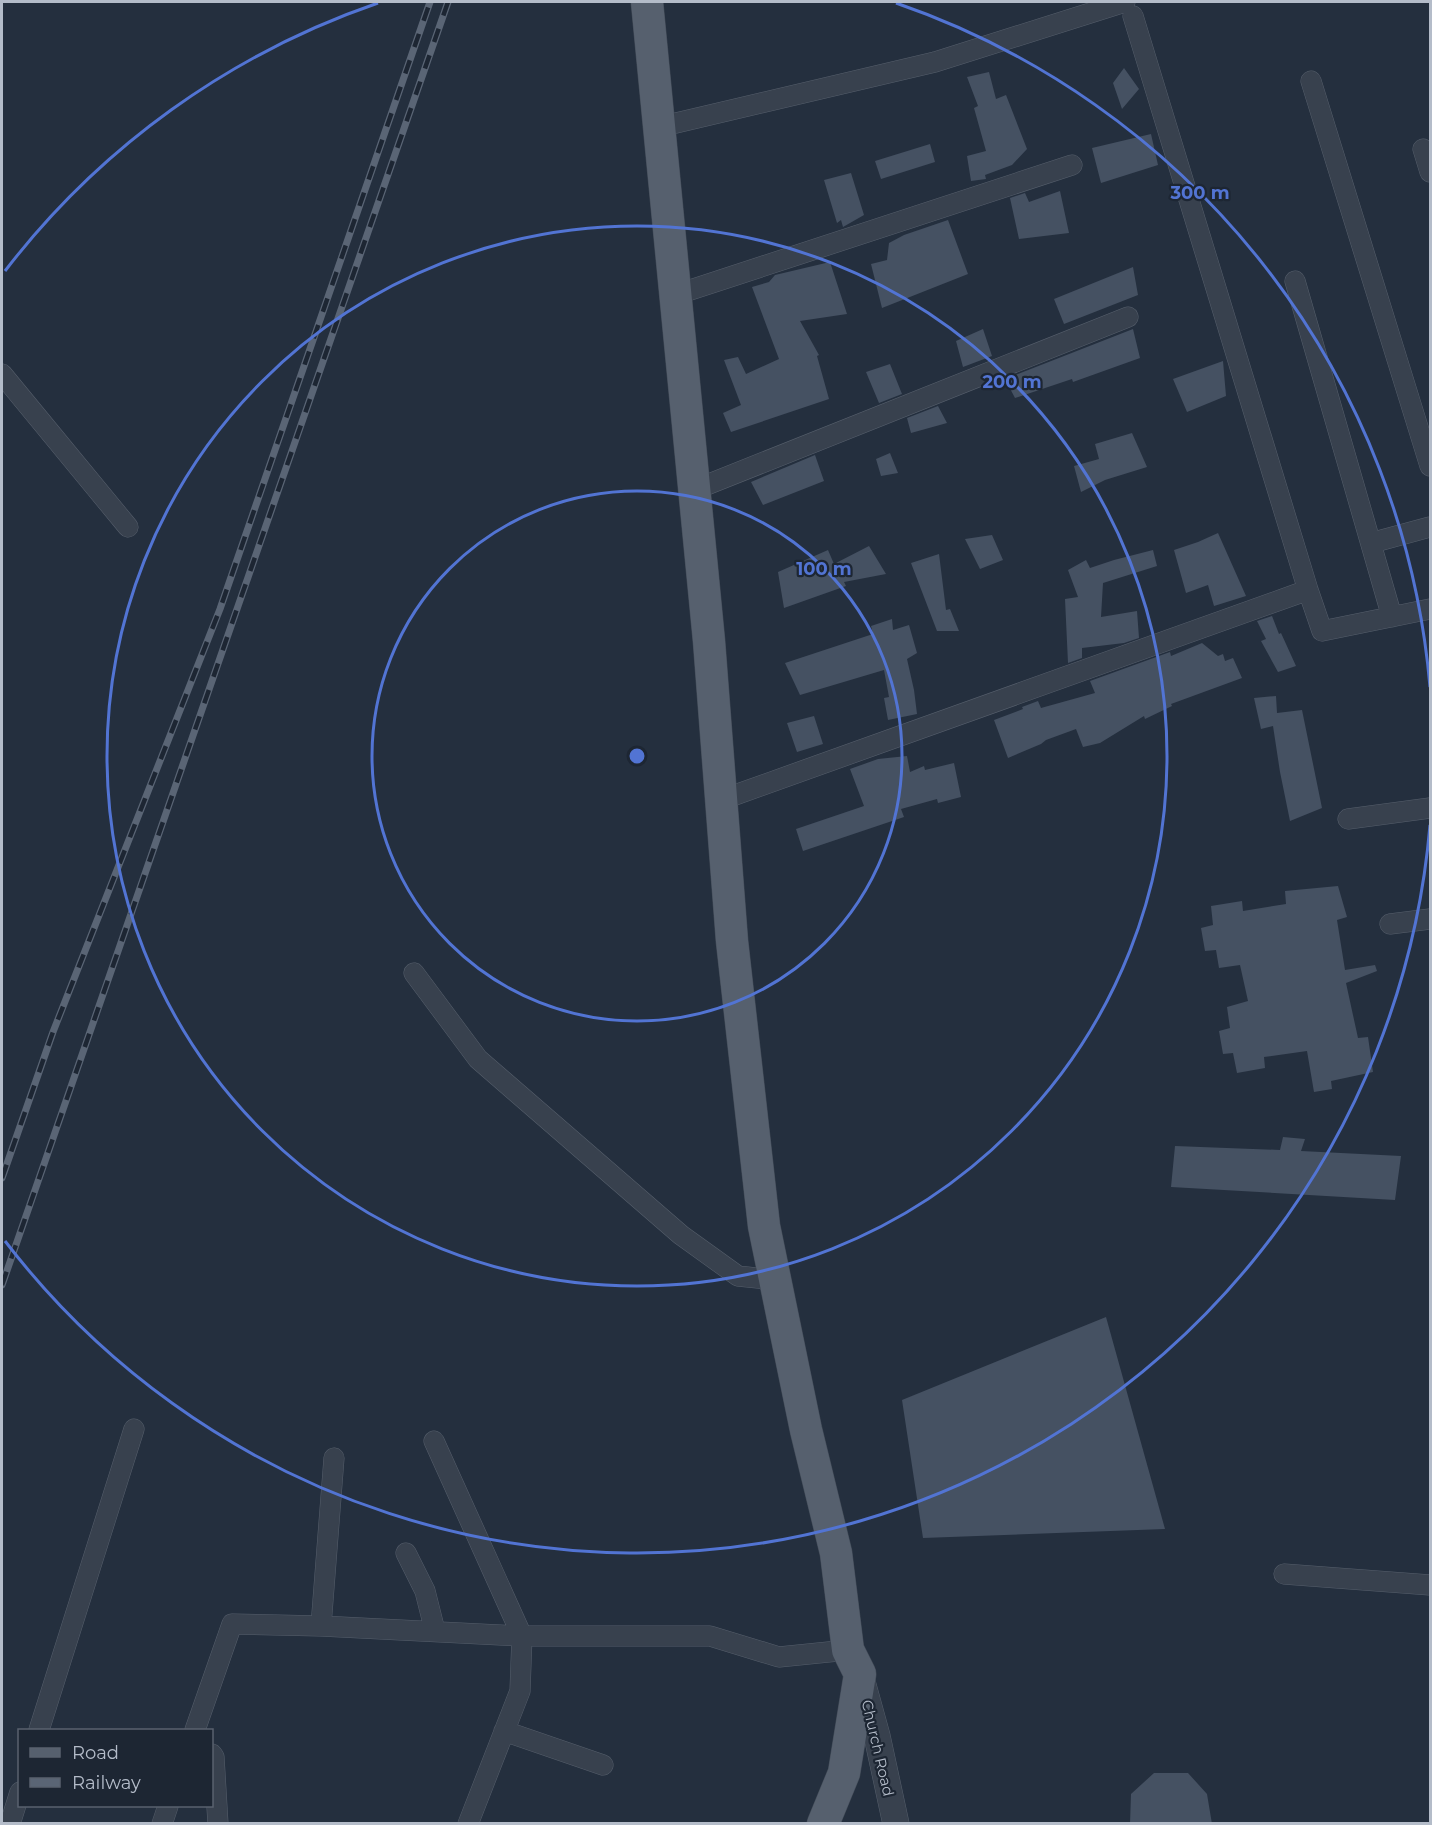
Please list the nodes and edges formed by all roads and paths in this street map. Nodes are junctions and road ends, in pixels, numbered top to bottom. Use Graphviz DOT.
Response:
graph roads {
  1 [pos="647,2"];
  2 [pos="1129,9"];
  3 [pos="1311,81"];
  4 [pos="659,127"];
  5 [pos="1423,149"];
  6 [pos="1072,165"];
  7 [pos="1431,172"];
  8 [pos="1295,280"];
  9 [pos="675,295"];
  10 [pos="1128,317"];
  11 [pos="2,374"];
  12 [pos="1431,466"];
  13 [pos="694,490"];
  14 [pos="128,527"];
  15 [pos="1431,527"];
  16 [pos="1371,543"];
  17 [pos="1308,590"];
  18 [pos="1431,609"];
  19 [pos="1392,617"];
  20 [pos="721,800"];
  21 [pos="1431,808"];
  22 [pos="1348,819"];
  23 [pos="1431,919"];
  24 [pos="1390,924"];
  25 [pos="414,974"];
  26 [pos="775,1280"];
  27 [pos="134,1429"];
  28 [pos="434,1441"];
  29 [pos="334,1458"];
  30 [pos="406,1553"];
  31 [pos="1284,1574"];
  32 [pos="1431,1586"];
  33 [pos="321,1626"];
  34 [pos="435,1631"];
  35 [pos="522,1636"];
  36 [pos="854,1662"];
  37 [pos="40,1729"];
  38 [pos="196,1729"];
  39 [pos="504,1731"];
  40 [pos="213,1756"];
  41 [pos="603,1765"];
  42 [pos="18,1798"];
  43 [pos="168,1807"];
  44 [pos="10,1824"];
  45 [pos="162,1824"];
  46 [pos="218,1824"];
  47 [pos="468,1824"];
  48 [pos="823,1824"];
  49 [pos="896,1824"];
  1 -- 4 [label="main road"];
  2 -- 4 [label="street"];
  2 -- 17 [label="street"];
  3 -- 12 [label="street"];
  4 -- 9 [label="main road"];
  5 -- 7 [label="street"];
  6 -- 9 [label="street"];
  8 -- 16 [label="street"];
  9 -- 13 [label="main road"];
  10 -- 13 [label="street"];
  11 -- 14 [label="street"];
  13 -- 20 [label="main road"];
  15 -- 16 [label="street"];
  16 -- 19 [label="street"];
  17 -- 19 [label="street"];
  17 -- 20 [label="street"];
  18 -- 19 [label="street"];
  20 -- 26 [label="main road"];
  21 -- 22 [label="street"];
  23 -- 24 [label="street"];
  25 -- 26 [label="street"];
  26 -- 36 [label="main road"];
  27 -- 37 [label="street"];
  28 -- 35 [label="street"];
  29 -- 33 [label="street"];
  30 -- 34 [label="street"];
  31 -- 32 [label="street"];
  33 -- 34 [label="street"];
  33 -- 38 [label="street"];
  34 -- 35 [label="street"];
  35 -- 36 [label="street"];
  35 -- 39 [label="street"];
  36 -- 48 [label="main road"];
  36 -- 49 [label="street, Church Road"];
  39 -- 41 [label="street"];
  39 -- 47 [label="street"];
  40 -- 46 [label="street"];
  42 -- 44 [label="street"];
  43 -- 45 [label="street"];
}
